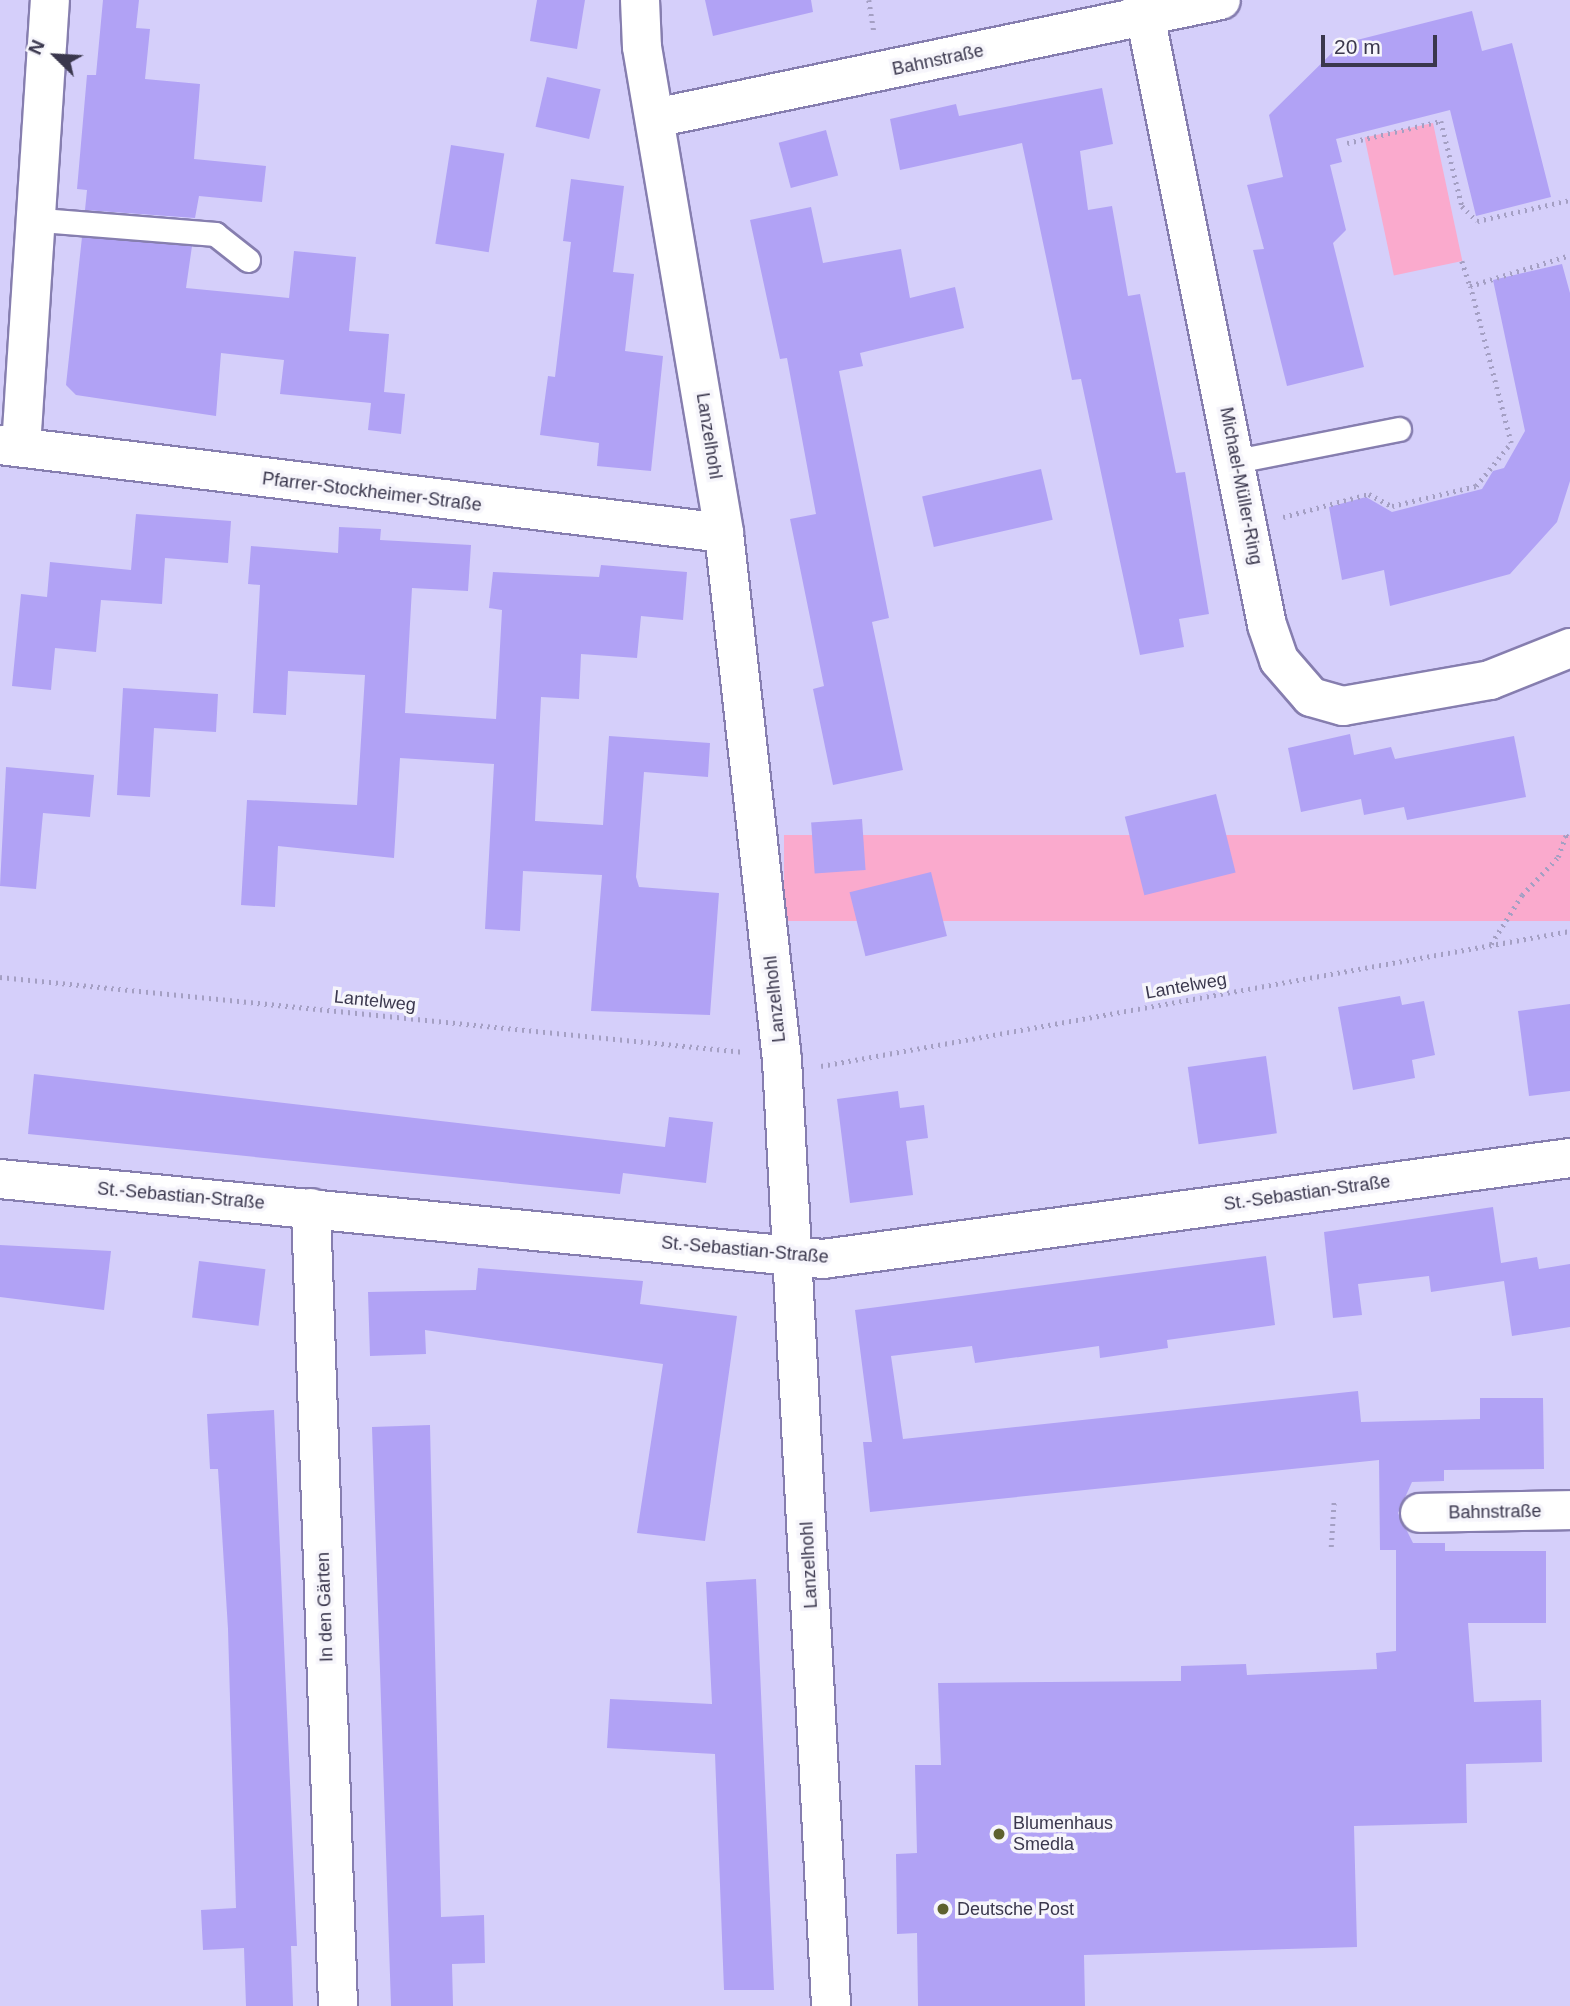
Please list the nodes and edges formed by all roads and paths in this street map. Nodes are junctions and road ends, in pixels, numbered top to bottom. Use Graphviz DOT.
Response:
graph roads {
  1 [pos="51,0"];
  2 [pos="639,0"];
  3 [pos="1221,0"];
  4 [pos="1144,9"];
  5 [pos="655,118"];
  6 [pos="1347,143"];
  7 [pos="1570,200"];
  8 [pos="41,220"];
  9 [pos="1570,255"];
  10 [pos="248,260"];
  11 [pos="1462,261"];
  12 [pos="1470,286"];
  13 [pos="1399,429"];
  14 [pos="10,446"];
  15 [pos="1236,461"];
  16 [pos="1249,527"];
  17 [pos="724,533"];
  18 [pos="1570,648"];
  19 [pos="1570,839"];
  20 [pos="1570,931"];
  21 [pos="1491,945"];
  22 [pos="0,977"];
  23 [pos="747,1052"];
  24 [pos="807,1068"];
  25 [pos="1570,1158"];
  26 [pos="0,1179"];
  27 [pos="311,1208"];
  28 [pos="790,1256"];
  29 [pos="1334,1501"];
  30 [pos="1570,1510"];
  31 [pos="1420,1513"];
  32 [pos="1331,1547"];
  33 [pos="338,2006"];
  34 [pos="831,2006"];
  1 -- 8 [label="street, Pfarrer-Stockheimer-Straße"];
  2 -- 5 [label="street, Lanzelhohl"];
  3 -- 4 [label="street, Bahnstraße"];
  4 -- 5 [label="street, Bahnstraße"];
  4 -- 15 [label="street, Michael-Müller-Ring"];
  5 -- 17 [label="street, Lanzelhohl"];
  6 -- 7 [label="path"];
  8 -- 10 [label="lane"];
  8 -- 14 [label="street, Pfarrer-Stockheimer-Straße"];
  9 -- 12 [label="path"];
  11 -- 12 [label="path"];
  12 -- 16 [label="path"];
  13 -- 15 [label="lane"];
  14 -- 17 [label="street, Pfarrer-Stockheimer-Straße"];
  15 -- 16 [label="street, Michael-Müller-Ring"];
  16 -- 18 [label="street, Michael-Müller-Ring"];
  17 -- 28 [label="street, Lanzelhohl"];
  19 -- 21 [label="path"];
  20 -- 21 [label="path, Lantelweg"];
  21 -- 24 [label="path, Lantelweg"];
  22 -- 23 [label="path, Lantelweg"];
  25 -- 28 [label="street, St.-Sebastian-Straße"];
  26 -- 27 [label="street, St.-Sebastian-Straße"];
  27 -- 28 [label="street, St.-Sebastian-Straße"];
  27 -- 33 [label="street, In den Gärten"];
  28 -- 34 [label="street, Lanzelhohl"];
  29 -- 32 [label="path"];
  30 -- 31 [label="street, Bahnstraße"];
}
